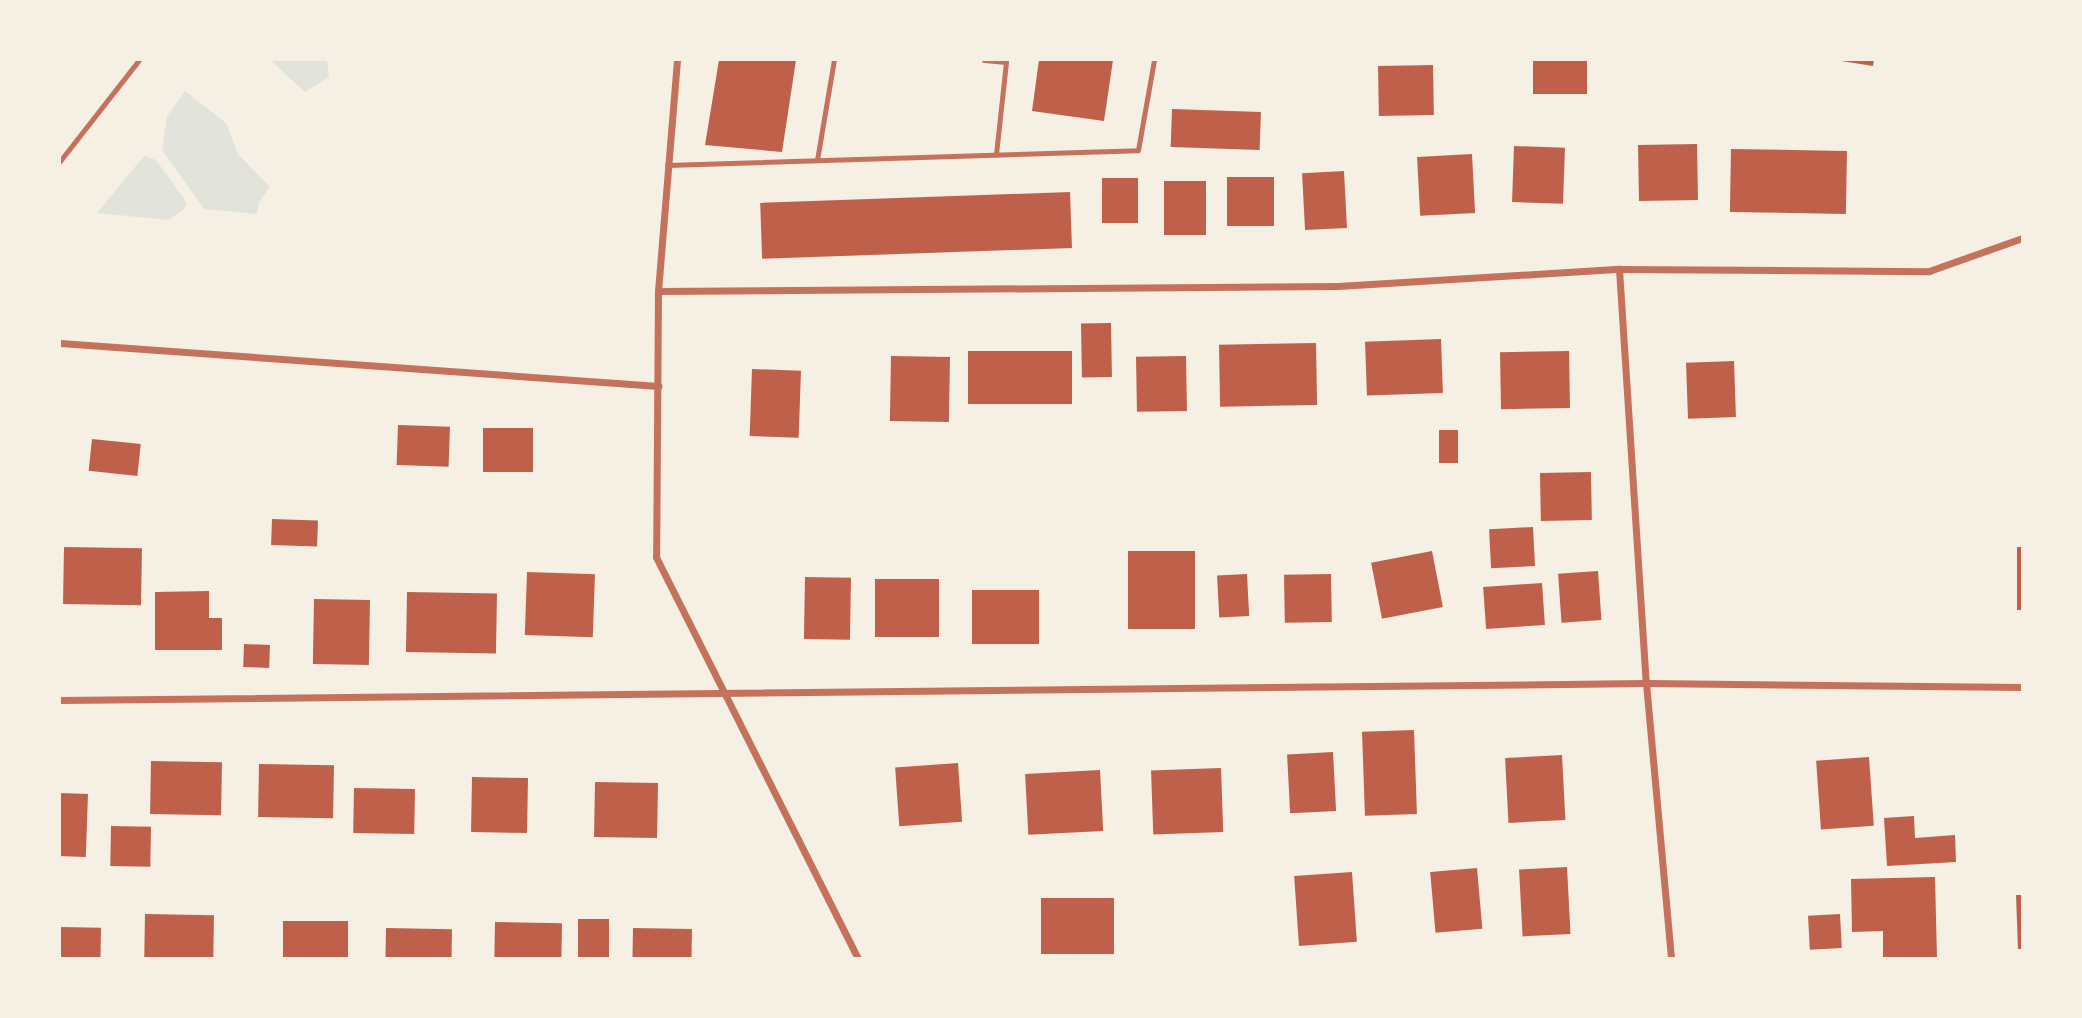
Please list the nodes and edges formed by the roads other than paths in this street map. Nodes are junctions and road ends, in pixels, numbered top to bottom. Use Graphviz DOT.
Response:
graph roads {
  1 [pos="139,60"];
  2 [pos="677,60"];
  3 [pos="834,60"];
  4 [pos="984,60"];
  5 [pos="1154,60"];
  6 [pos="996,154"];
  7 [pos="817,160"];
  8 [pos="60,161"];
  9 [pos="667,165"];
  10 [pos="2022,238"];
  11 [pos="1619,269"];
  12 [pos="658,290"];
  13 [pos="60,343"];
  14 [pos="658,386"];
  15 [pos="1646,683"];
  16 [pos="2022,687"];
  17 [pos="722,691"];
  18 [pos="60,700"];
  19 [pos="858,958"];
  20 [pos="1671,958"];
  1 -- 8 [label="lane"];
  2 -- 9 [label="street"];
  3 -- 7 [label="lane"];
  4 -- 6 [label="lane"];
  5 -- 6 [label="lane"];
  6 -- 7 [label="lane"];
  7 -- 9 [label="lane"];
  9 -- 12 [label="street"];
  10 -- 11 [label="street"];
  11 -- 12 [label="street"];
  11 -- 15 [label="street"];
  12 -- 14 [label="street"];
  13 -- 14 [label="street"];
  14 -- 17 [label="street"];
  15 -- 16 [label="street"];
  15 -- 17 [label="street"];
  15 -- 20 [label="street"];
  17 -- 18 [label="street"];
  17 -- 19 [label="street"];
}
